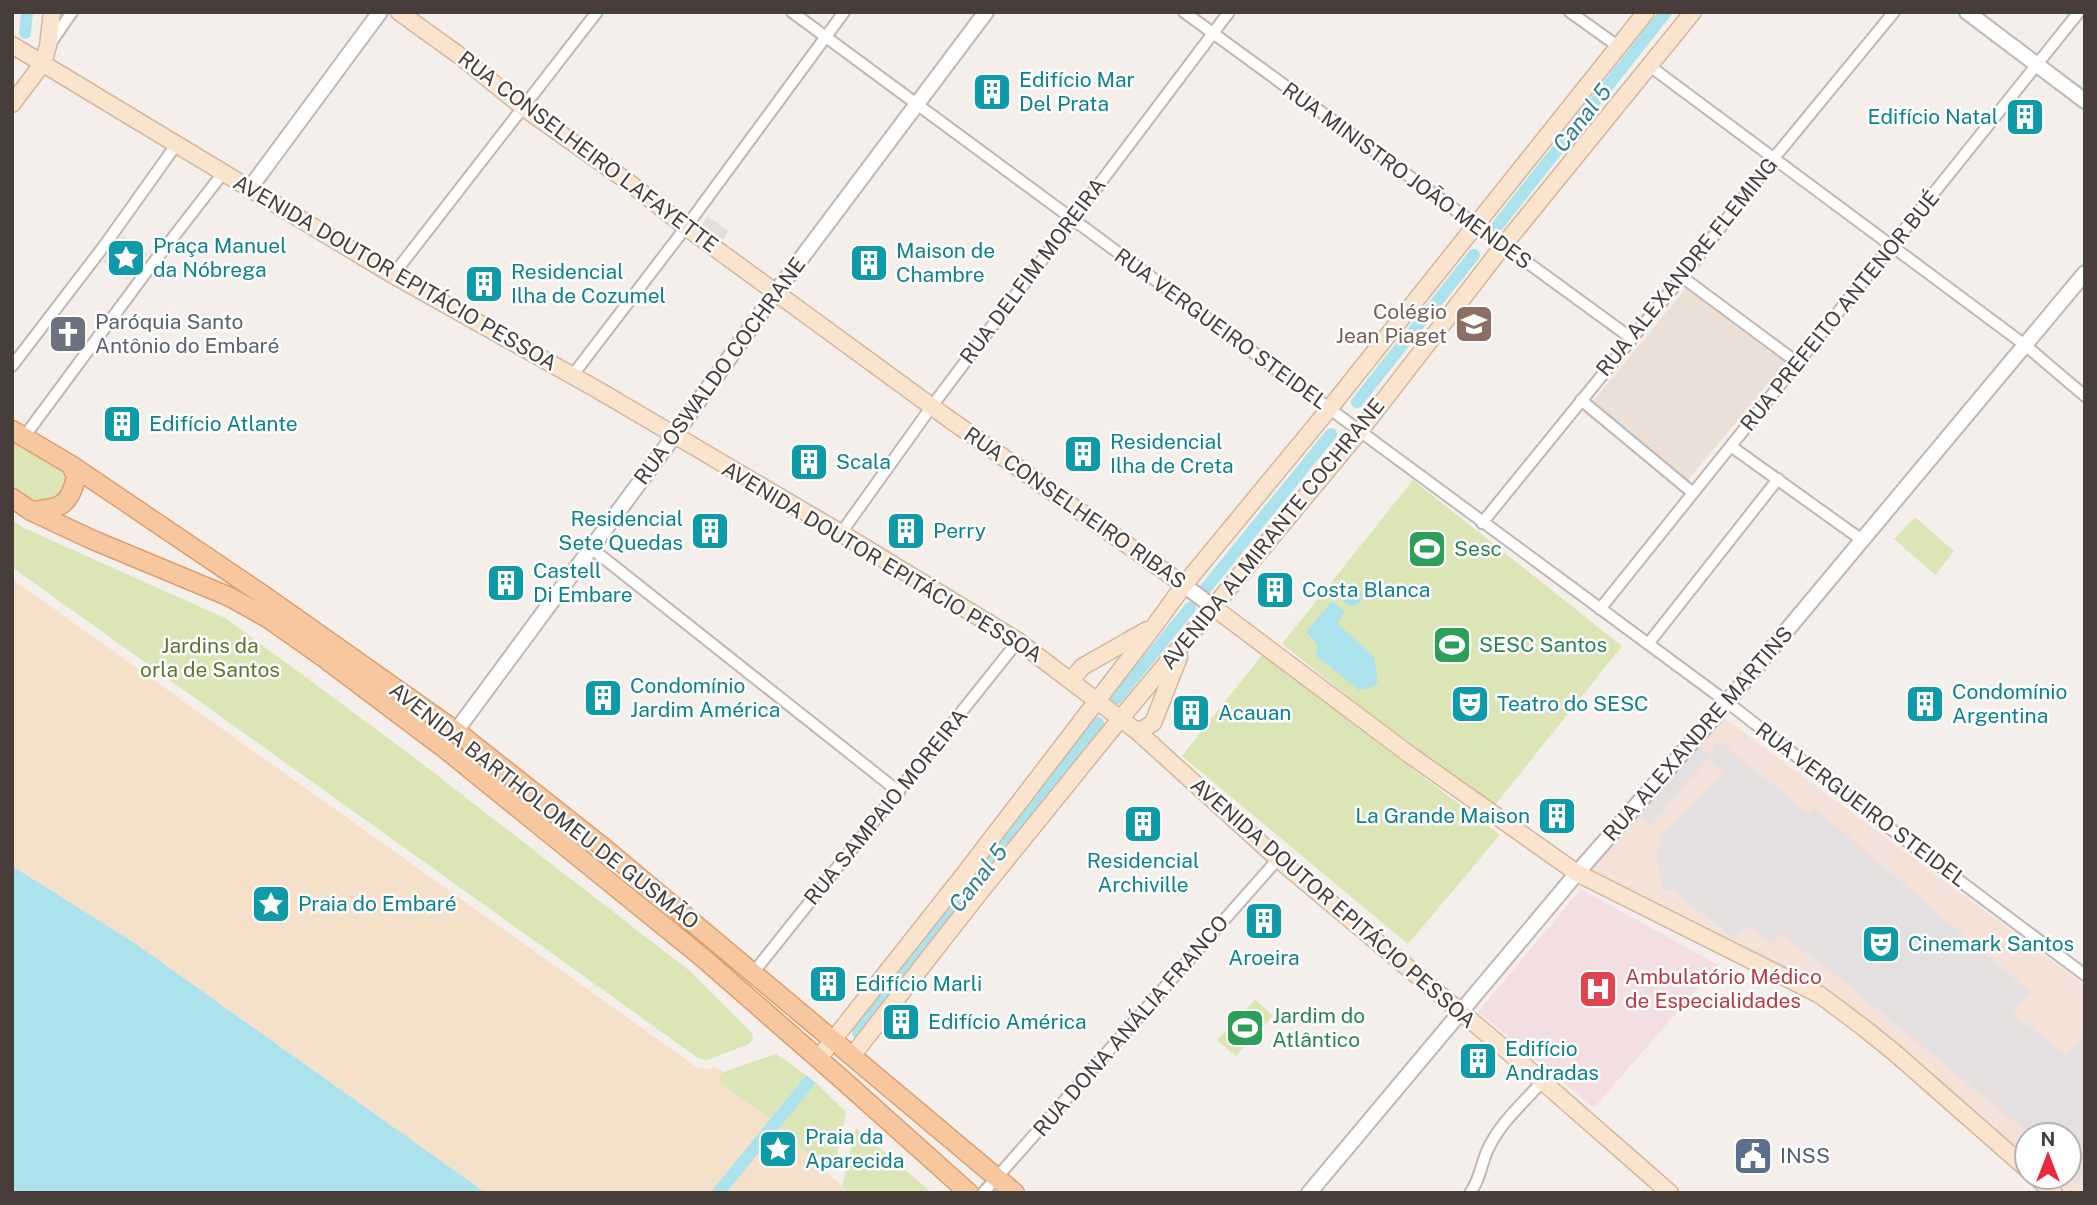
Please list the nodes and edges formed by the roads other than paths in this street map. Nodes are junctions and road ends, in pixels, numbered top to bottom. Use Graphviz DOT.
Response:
graph roads {
  1 [pos="52,12"];
  2 [pos="72,12"];
  3 [pos="380,12"];
  4 [pos="399,12"];
  5 [pos="597,12"];
  6 [pos="792,12"];
  7 [pos="844,12"];
  8 [pos="986,12"];
  9 [pos="1184,12"];
  10 [pos="1229,12"];
  11 [pos="1570,12"];
  12 [pos="1646,12"];
  13 [pos="1693,12"];
  14 [pos="1894,12"];
  15 [pos="1966,12"];
  16 [pos="2079,12"];
  17 [pos="1213,34"];
  18 [pos="826,37"];
  19 [pos="12,46"];
  20 [pos="48,46"];
  21 [pos="1619,47"];
  22 [pos="43,64"];
  23 [pos="2037,66"];
  24 [pos="1651,67"];
  25 [pos="2085,101"];
  26 [pos="12,104"];
  27 [pos="918,104"];
  28 [pos="524,108"];
  29 [pos="176,145"];
  30 [pos="1773,158"];
  31 [pos="223,173"];
  32 [pos="250,188"];
  33 [pos="1072,219"];
  34 [pos="686,227"];
  35 [pos="1477,227"];
  36 [pos="1501,244"];
  37 [pos="1892,247"];
  38 [pos="2085,273"];
  39 [pos="393,275"];
  40 [pos="1682,276"];
  41 [pos="776,292"];
  42 [pos="1631,338"];
  43 [pos="2025,345"];
  44 [pos="1798,363"];
  45 [pos="12,366"];
  46 [pos="572,376"];
  47 [pos="2085,396"];
  48 [pos="1581,400"];
  49 [pos="932,406"];
  50 [pos="1332,411"];
  51 [pos="1358,430"];
  52 [pos="18,433"];
  53 [pos="674,436"];
  54 [pos="1732,447"];
  55 [pos="71,465"];
  56 [pos="1778,480"];
  57 [pos="1693,493"];
  58 [pos="12,498"];
  59 [pos="31,511"];
  60 [pos="1482,523"];
  61 [pos="841,533"];
  62 [pos="1862,540"];
  63 [pos="591,548"];
  64 [pos="1186,587"];
  65 [pos="1212,606"];
  66 [pos="1600,609"];
  67 [pos="1156,625"];
  68 [pos="1017,641"];
  69 [pos="1184,644"];
  70 [pos="1648,644"];
  71 [pos="1071,681"];
  72 [pos="1727,702"];
  73 [pos="1109,709"];
  74 [pos="456,731"];
  75 [pos="1138,732"];
  76 [pos="899,792"];
  77 [pos="1278,859"];
  78 [pos="1577,873"];
  79 [pos="753,973"];
  80 [pos="2085,975"];
  81 [pos="1459,1012"];
  82 [pos="834,1041"];
  83 [pos="852,1056"];
  84 [pos="818,1059"];
  85 [pos="1542,1082"];
  86 [pos="2013,1157"];
  87 [pos="997,1177"];
  88 [pos="968,1193"];
  89 [pos="982,1193"];
  90 [pos="1015,1193"];
  91 [pos="1308,1193"];
  92 [pos="1470,1193"];
  93 [pos="1670,1193"];
  1 -- 20 [label="main road"];
  2 -- 20 [label="street"];
  3 -- 32 [label="street"];
  4 -- 28 [label="main road, RUA CONSELHEIRO LAFAYETTE"];
  5 -- 28 [label="street"];
  6 -- 18 [label="street, RUA VERGUEIRO STEIDEL"];
  7 -- 18 [label="street"];
  8 -- 27 [label="street, RUA OSWALDO COCHRANE"];
  9 -- 17 [label="street, RUA MINISTRO JOÃO MENDES"];
  10 -- 17 [label="street, RUA DELFIM MOREIRA"];
  11 -- 21 [label="street"];
  12 -- 21 [label="main road, AVENIDA ALMIRANTE COCHRANE"];
  13 -- 24 [label="main road, AVENIDA ALMIRANTE COCHRANE"];
  14 -- 30 [label="street, RUA ALEXANDRE FLEMING"];
  15 -- 23 [label="street"];
  16 -- 23 [label="street, RUA PREFEITO ANTENOR BUÉ"];
  17 -- 33 [label="street, RUA DELFIM MOREIRA"];
  17 -- 35 [label="street, RUA MINISTRO JOÃO MENDES"];
  18 -- 27 [label="street, RUA VERGUEIRO STEIDEL"];
  18 -- 34 [label="street"];
  19 -- 22 [label="main road, AVENIDA DOUTOR EPITÁCIO PESSOA"];
  20 -- 22 [label="main road"];
  21 -- 35 [label="main road, AVENIDA ALMIRANTE COCHRANE"];
  22 -- 26 [label="main road"];
  22 -- 29 [label="main road, AVENIDA DOUTOR EPITÁCIO PESSOA"];
  23 -- 25 [label="street"];
  23 -- 37 [label="street, RUA PREFEITO ANTENOR BUÉ"];
  24 -- 30 [label="street"];
  24 -- 36 [label="main road, AVENIDA ALMIRANTE COCHRANE"];
  27 -- 33 [label="street, RUA VERGUEIRO STEIDEL"];
  27 -- 41 [label="street, RUA OSWALDO COCHRANE"];
  28 -- 34 [label="main road, RUA CONSELHEIRO LAFAYETTE"];
  28 -- 39 [label="street"];
  29 -- 31 [label="main road, AVENIDA DOUTOR EPITÁCIO PESSOA"];
  29 -- 45 [label="street"];
  30 -- 37 [label="street"];
  30 -- 40 [label="street, RUA ALEXANDRE FLEMING"];
  31 -- 32 [label="main road, AVENIDA DOUTOR EPITÁCIO PESSOA"];
  31 -- 52 [label="street"];
  32 -- 39 [label="main road, AVENIDA DOUTOR EPITÁCIO PESSOA"];
  33 -- 49 [label="street, RUA DELFIM MOREIRA"];
  33 -- 50 [label="street, RUA VERGUEIRO STEIDEL"];
  34 -- 41 [label="main road, RUA CONSELHEIRO LAFAYETTE"];
  34 -- 46 [label="street"];
  35 -- 36 [label="street, RUA MINISTRO JOÃO MENDES"];
  35 -- 50 [label="main road, AVENIDA ALMIRANTE COCHRANE"];
  36 -- 42 [label="street, RUA MINISTRO JOÃO MENDES"];
  36 -- 51 [label="main road, AVENIDA ALMIRANTE COCHRANE"];
  37 -- 43 [label="street"];
  37 -- 44 [label="street, RUA PREFEITO ANTENOR BUÉ"];
  38 -- 43 [label="street, RUA ALEXANDRE MARTINS"];
  39 -- 46 [label="main road, AVENIDA DOUTOR EPITÁCIO PESSOA"];
  40 -- 42 [label="street, RUA ALEXANDRE FLEMING"];
  40 -- 44 [label="street"];
  41 -- 49 [label="main road, RUA CONSELHEIRO RIBAS"];
  41 -- 53 [label="street, RUA OSWALDO COCHRANE"];
  42 -- 48 [label="street, RUA ALEXANDRE FLEMING"];
  43 -- 47 [label="street"];
  43 -- 62 [label="street, RUA ALEXANDRE MARTINS"];
  44 -- 54 [label="street, RUA PREFEITO ANTENOR BUÉ"];
  46 -- 53 [label="main road, AVENIDA DOUTOR EPITÁCIO PESSOA"];
  48 -- 57 [label="street"];
  48 -- 60 [label="street, RUA ALEXANDRE FLEMING"];
  49 -- 61 [label="street, RUA DELFIM MOREIRA"];
  49 -- 64 [label="main road, RUA CONSELHEIRO RIBAS"];
  50 -- 51 [label="street, RUA VERGUEIRO STEIDEL"];
  50 -- 64 [label="main road, AVENIDA ALMIRANTE COCHRANE"];
  51 -- 60 [label="street, RUA VERGUEIRO STEIDEL"];
  51 -- 65 [label="main road, AVENIDA ALMIRANTE COCHRANE"];
  52 -- 55 [label="main road, AVENIDA BARTHOLOMEU DE GUSMÃO"];
  53 -- 61 [label="main road, AVENIDA DOUTOR EPITÁCIO PESSOA"];
  53 -- 63 [label="street, RUA OSWALDO COCHRANE"];
  54 -- 56 [label="street"];
  54 -- 57 [label="street, RUA PREFEITO ANTENOR BUÉ"];
  55 -- 59 [label="main road"];
  55 -- 74 [label="main road, AVENIDA BARTHOLOMEU DE GUSMÃO"];
  56 -- 62 [label="street"];
  56 -- 70 [label="street"];
  57 -- 66 [label="street, RUA PREFEITO ANTENOR BUÉ"];
  58 -- 59 [label="main road, AVENIDA BARTHOLOMEU DE GUSMÃO"];
  59 -- 84 [label="main road, AVENIDA BARTHOLOMEU DE GUSMÃO"];
  60 -- 66 [label="street, RUA VERGUEIRO STEIDEL"];
  61 -- 68 [label="main road, AVENIDA DOUTOR EPITÁCIO PESSOA"];
  62 -- 72 [label="street, RUA ALEXANDRE MARTINS"];
  63 -- 74 [label="street, RUA OSWALDO COCHRANE"];
  63 -- 76 [label="street"];
  64 -- 65 [label="street, RUA CONSELHEIRO RIBAS"];
  64 -- 67 [label="main road, AVENIDA ALMIRANTE COCHRANE"];
  65 -- 69 [label="main road, AVENIDA ALMIRANTE COCHRANE"];
  65 -- 78 [label="main road, RUA CONSELHEIRO RIBAS"];
  66 -- 70 [label="street, RUA VERGUEIRO STEIDEL"];
  67 -- 71 [label="main road"];
  67 -- 73 [label="main road, AVENIDA ALMIRANTE COCHRANE"];
  68 -- 71 [label="main road, AVENIDA DOUTOR EPITÁCIO PESSOA"];
  68 -- 76 [label="street, RUA SAMPAIO MOREIRA"];
  69 -- 73 [label="main road, AVENIDA ALMIRANTE COCHRANE"];
  69 -- 75 [label="main road"];
  70 -- 72 [label="street, RUA VERGUEIRO STEIDEL"];
  71 -- 73 [label="main road, AVENIDA DOUTOR EPITÁCIO PESSOA"];
  72 -- 78 [label="street, RUA ALEXANDRE MARTINS"];
  72 -- 80 [label="street, RUA VERGUEIRO STEIDEL"];
  73 -- 75 [label="main road, AVENIDA DOUTOR EPITÁCIO PESSOA"];
  73 -- 82 [label="main road, AVENIDA ALMIRANTE COCHRANE"];
  73 -- 83 [label="main road, AVENIDA ALMIRANTE COCHRANE"];
  74 -- 79 [label="main road, AVENIDA BARTHOLOMEU DE GUSMÃO"];
  75 -- 77 [label="main road, AVENIDA DOUTOR EPITÁCIO PESSOA"];
  76 -- 79 [label="street, RUA SAMPAIO MOREIRA"];
  77 -- 81 [label="main road, AVENIDA DOUTOR EPITÁCIO PESSOA"];
  77 -- 87 [label="street, RUA DONA ANÁLIA FRANCO"];
  78 -- 81 [label="street, RUA ALEXANDRE MARTINS"];
  78 -- 86 [label="main road, RUA CONSELHEIRO RIBAS"];
  79 -- 82 [label="main road, AVENIDA BARTHOLOMEU DE GUSMÃO"];
  81 -- 85 [label="main road, AVENIDA DOUTOR EPITÁCIO PESSOA"];
  81 -- 91 [label="street, RUA ALEXANDRE MARTINS"];
  82 -- 83 [label="main road, AVENIDA BARTHOLOMEU DE GUSMÃO"];
  82 -- 84 [label="main road, AVENIDA ALMIRANTE COCHRANE"];
  83 -- 87 [label="main road, AVENIDA BARTHOLOMEU DE GUSMÃO"];
  84 -- 88 [label="main road, AVENIDA BARTHOLOMEU DE GUSMÃO"];
  85 -- 92 [label="street"];
  85 -- 93 [label="main road, AVENIDA DOUTOR EPITÁCIO PESSOA"];
  87 -- 89 [label="street, RUA DONA ANÁLIA FRANCO"];
  87 -- 90 [label="main road, AVENIDA BARTHOLOMEU DE GUSMÃO"];
}
